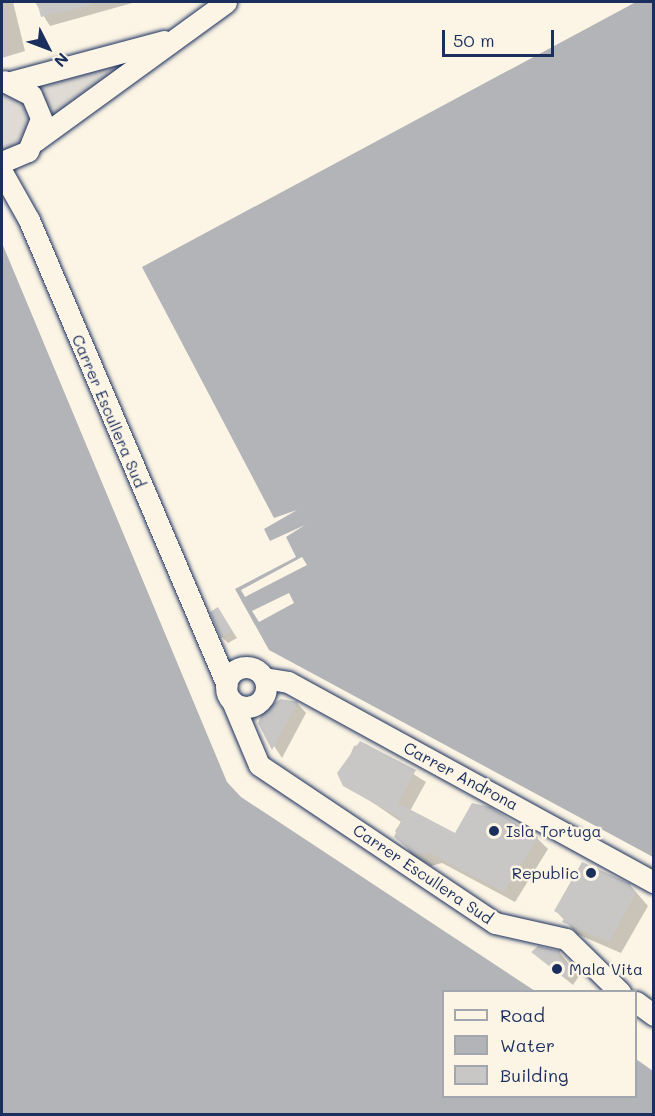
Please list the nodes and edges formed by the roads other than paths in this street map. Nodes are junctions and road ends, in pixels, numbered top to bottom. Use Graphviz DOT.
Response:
graph roads {
  1 [pos="226,2"];
  2 [pos="177,37"];
  3 [pos="6,82"];
  4 [pos="35,141"];
  5 [pos="10,160"];
  6 [pos="7,180"];
  7 [pos="264,678"];
  8 [pos="233,685"];
  9 [pos="255,705"];
  10 [pos="259,765"];
  11 [pos="654,882"];
  12 [pos="622,990"];
  13 [pos="637,995"];
  14 [pos="654,999"];
  15 [pos="637,1003"];
  16 [pos="654,1015"];
  1 -- 2 [label="street"];
  2 -- 3 [label="street"];
  2 -- 4 [label="street"];
  3 -- 4 [label="street"];
  4 -- 5 [label="street"];
  5 -- 6 [label="street, Carrer Escullera Sud"];
  6 -- 8 [label="street, Carrer Escullera Sud"];
  7 -- 8 [label="street, Carrer Androna"];
  7 -- 9 [label="street"];
  7 -- 11 [label="street, Carrer Androna"];
  8 -- 9 [label="street"];
  8 -- 10 [label="street, Carrer Escullera Sud"];
  9 -- 10 [label="street"];
  10 -- 12 [label="street, Carrer Escullera Sud"];
  13 -- 14 [label="street, Carrer Escullera Sud"];
  15 -- 16 [label="street"];
}
